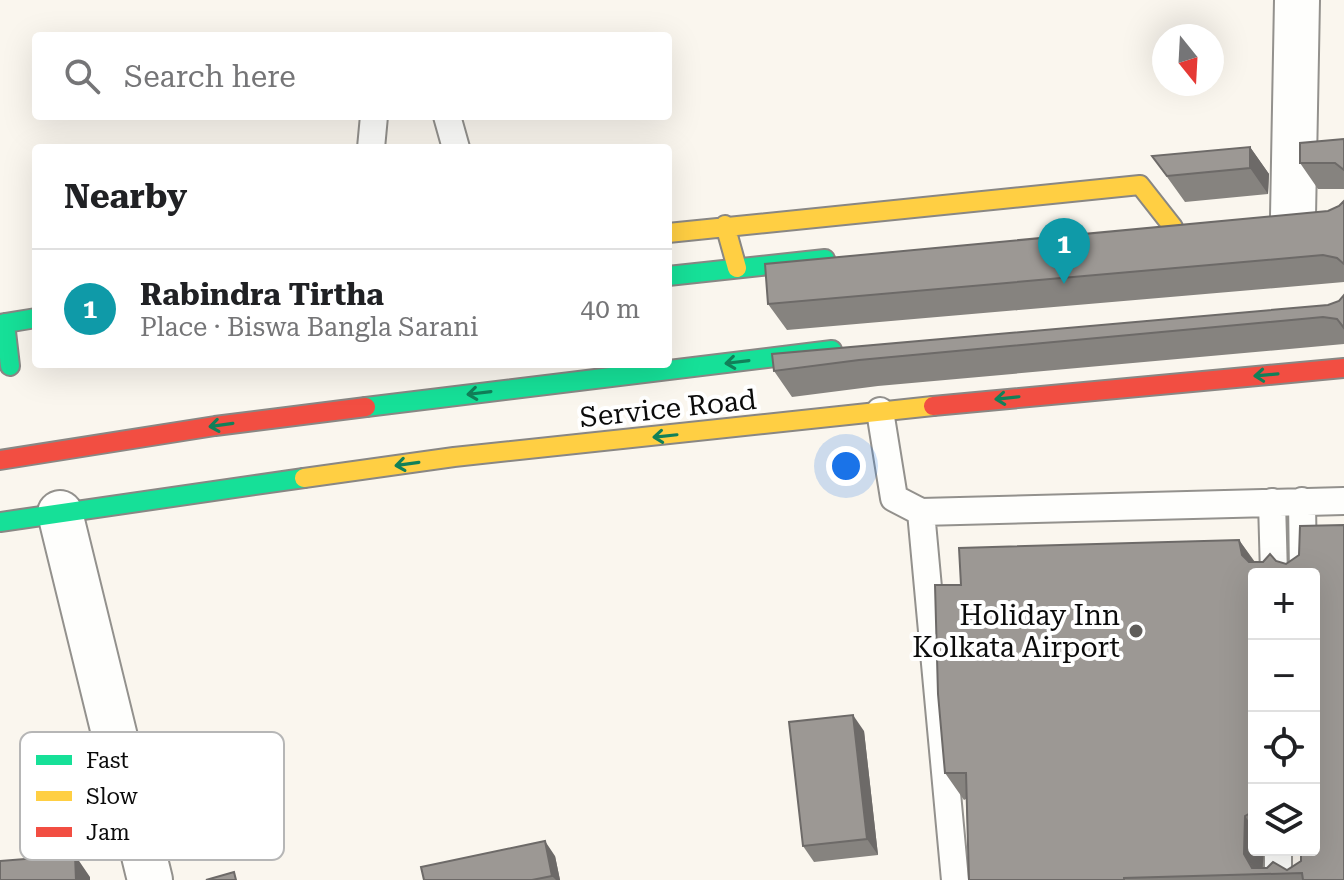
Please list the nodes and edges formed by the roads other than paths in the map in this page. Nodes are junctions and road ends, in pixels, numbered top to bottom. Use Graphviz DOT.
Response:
graph roads {
  1 [pos="1297,0"];
  2 [pos="374,120"];
  3 [pos="448,120"];
  4 [pos="371,144"];
  5 [pos="455,144"];
  6 [pos="1292,216"];
  7 [pos="725,225"];
  8 [pos="1173,227"];
  9 [pos="672,232"];
  10 [pos="847,257"];
  11 [pos="737,268"];
  12 [pos="672,276"];
  13 [pos="32,319"];
  14 [pos="2,323"];
  15 [pos="857,347"];
  16 [pos="11,366"];
  17 [pos="1344,368"];
  18 [pos="880,411"];
  19 [pos="0,460"];
  20 [pos="1302,501"];
  21 [pos="1344,501"];
  22 [pos="1272,502"];
  23 [pos="921,512"];
  24 [pos="60,513"];
  25 [pos="0,522"];
  26 [pos="1274,568"];
  27 [pos="1303,568"];
  28 [pos="114,732"];
  29 [pos="1278,856"];
  30 [pos="145,860"];
  31 [pos="150,880"];
  32 [pos="955,880"];
  33 [pos="1278,880"];
  1 -- 6 [label="street"];
  2 -- 4 [label="lane"];
  3 -- 5 [label="lane"];
  7 -- 8 [label="street"];
  7 -- 9 [label="street"];
  7 -- 11 [label="street"];
  10 -- 11 [label="street"];
  11 -- 12 [label="street"];
  13 -- 14 [label="street"];
  14 -- 16 [label="street"];
  15 -- 19 [label="street, one-way"];
  17 -- 18 [label="street, Service Road, one-way"];
  18 -- 23 [label="lane"];
  18 -- 24 [label="street, Service Road, one-way"];
  20 -- 21 [label="lane"];
  20 -- 22 [label="lane"];
  20 -- 27 [label="lane"];
  22 -- 23 [label="lane"];
  22 -- 26 [label="lane"];
  23 -- 32 [label="lane"];
  24 -- 25 [label="street, Service Road"];
  24 -- 28 [label="street"];
  29 -- 33 [label="lane"];
  30 -- 31 [label="street"];
}
